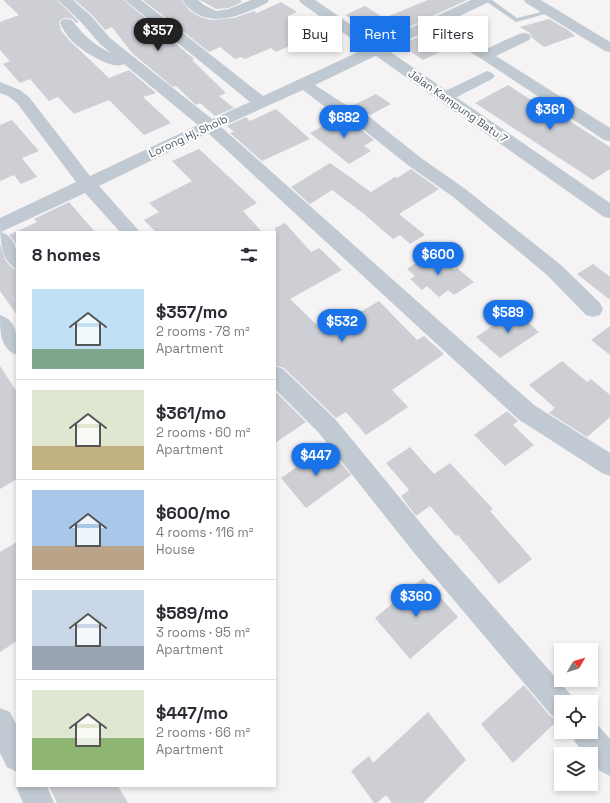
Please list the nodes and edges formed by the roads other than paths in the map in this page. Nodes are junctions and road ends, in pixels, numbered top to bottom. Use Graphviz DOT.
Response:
graph roads {
  1 [pos="65,0"];
  2 [pos="132,0"];
  3 [pos="189,0"];
  4 [pos="262,0"];
  5 [pos="306,0"];
  6 [pos="482,0"];
  7 [pos="487,0"];
  8 [pos="530,0"];
  9 [pos="541,14"];
  10 [pos="447,16"];
  11 [pos="67,23"];
  12 [pos="350,31"];
  13 [pos="524,37"];
  14 [pos="610,48"];
  15 [pos="373,52"];
  16 [pos="380,52"];
  17 [pos="480,52"];
  18 [pos="485,55"];
  19 [pos="137,66"];
  20 [pos="487,76"];
  21 [pos="304,84"];
  22 [pos="0,87"];
  23 [pos="445,97"];
  24 [pos="261,102"];
  25 [pos="210,126"];
  26 [pos="610,136"];
  27 [pos="87,184"];
  28 [pos="610,212"];
  29 [pos="0,226"];
  30 [pos="130,231"];
  31 [pos="0,239"];
  32 [pos="16,261"];
  33 [pos="593,309"];
  34 [pos="0,323"];
  35 [pos="16,346"];
  36 [pos="276,376"];
  37 [pos="610,466"];
  38 [pos="554,696"];
  39 [pos="0,722"];
  40 [pos="591,739"];
  41 [pos="16,755"];
  42 [pos="610,761"];
  43 [pos="31,787"];
  44 [pos="39,803"];
  1 -- 19 [label="street"];
  2 -- 24 [label="street"];
  3 -- 4 [label="street"];
  5 -- 12 [label="street, Jalan Kampung Batu 7"];
  6 -- 10 [label="street, Lorong Hj. Shoib"];
  7 -- 9 [label="lane"];
  8 -- 14 [label="street"];
  11 -- 19 [label="street"];
  13 -- 18 [label="street"];
  15 -- 21 [label="street, Lorong Hj. Shoib"];
  16 -- 23 [label="street, Jalan Kampung Batu 7"];
  17 -- 18 [label="street"];
  18 -- 26 [label="street"];
  19 -- 25 [label="street"];
  20 -- 23 [label="street"];
  21 -- 24 [label="street, Lorong Hj. Shoib"];
  21 -- 33 [label="street"];
  22 -- 27 [label="street"];
  23 -- 28 [label="street, Jalan Kampung Batu 7"];
  24 -- 25 [label="street, Lorong Hj. Shoib"];
  25 -- 27 [label="street, Lorong Hj. Shoib"];
  25 -- 37 [label="street"];
  27 -- 29 [label="street, Lorong Hj. Shoib"];
  27 -- 30 [label="street"];
  31 -- 32 [label="street"];
  34 -- 35 [label="street"];
  36 -- 38 [label="street"];
  39 -- 41 [label="street"];
  40 -- 42 [label="street"];
  43 -- 44 [label="street"];
}
